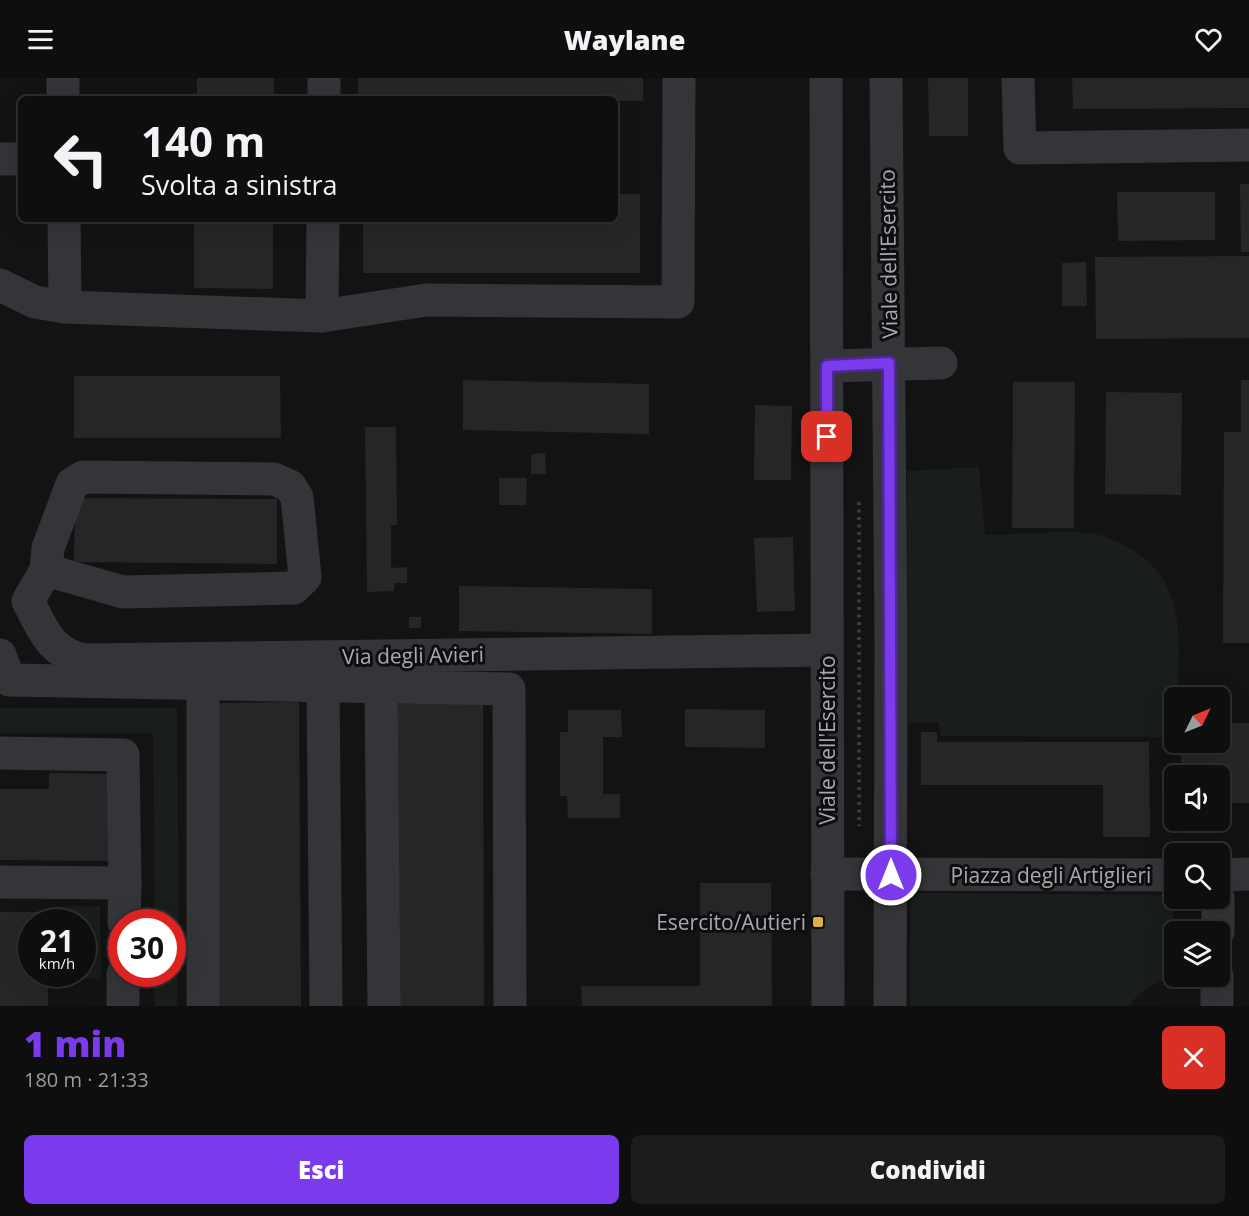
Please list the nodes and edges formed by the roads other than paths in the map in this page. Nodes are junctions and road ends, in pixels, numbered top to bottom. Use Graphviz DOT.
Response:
graph roads {
  1 [pos="63,78"];
  2 [pos="324,78"];
  3 [pos="679,78"];
  4 [pos="826,78"];
  5 [pos="886,78"];
  6 [pos="1018,78"];
  7 [pos="63,96"];
  8 [pos="324,96"];
  9 [pos="1249,145"];
  10 [pos="0,159"];
  11 [pos="18,159"];
  12 [pos="64,222"];
  13 [pos="322,222"];
  14 [pos="0,285"];
  15 [pos="65,307"];
  16 [pos="321,316"];
  17 [pos="889,363"];
  18 [pos="941,363"];
  19 [pos="827,366"];
  20 [pos="46,570"];
  21 [pos="827,650"];
  22 [pos="0,655"];
  23 [pos="203,684"];
  24 [pos="323,686"];
  25 [pos="381,687"];
  26 [pos="0,753"];
  27 [pos="827,874"];
  28 [pos="1249,874"];
  29 [pos="891,875"];
  30 [pos="1164,875"];
  31 [pos="1230,875"];
  32 [pos="0,882"];
  33 [pos="125,883"];
  34 [pos="124,909"];
  35 [pos="123,987"];
  36 [pos="1217,987"];
  37 [pos="123,1006"];
  38 [pos="203,1006"];
  39 [pos="326,1006"];
  40 [pos="384,1006"];
  41 [pos="510,1006"];
  42 [pos="828,1006"];
  43 [pos="890,1006"];
  44 [pos="1217,1006"];
  1 -- 7 [label="street"];
  2 -- 8 [label="street"];
  3 -- 16 [label="street"];
  4 -- 19 [label="street, Viale dell'Esercito"];
  5 -- 17 [label="street, Viale dell'Esercito"];
  6 -- 9 [label="street"];
  10 -- 11 [label="street"];
  12 -- 15 [label="street"];
  13 -- 16 [label="street"];
  14 -- 15 [label="street"];
  15 -- 16 [label="street"];
  17 -- 18 [label="street"];
  17 -- 19 [label="street"];
  17 -- 29 [label="street, Viale dell'Esercito"];
  19 -- 21 [label="street, Viale dell'Esercito"];
  20 -- 20 [label="street"];
  20 -- 21 [label="street, Via degli Avieri"];
  21 -- 27 [label="street, Viale dell'Esercito"];
  22 -- 23 [label="street"];
  23 -- 24 [label="street"];
  23 -- 38 [label="street"];
  24 -- 25 [label="street"];
  24 -- 39 [label="street"];
  25 -- 40 [label="street"];
  25 -- 41 [label="street"];
  26 -- 33 [label="street"];
  27 -- 29 [label="street, Piazza degli Artiglieri"];
  27 -- 42 [label="street, Viale dell'Esercito"];
  28 -- 31 [label="street"];
  29 -- 30 [label="street, Piazza degli Artiglieri"];
  29 -- 43 [label="street, Viale dell'Esercito"];
  32 -- 33 [label="street"];
  33 -- 34 [label="street"];
  35 -- 37 [label="street"];
  36 -- 44 [label="street"];
}
